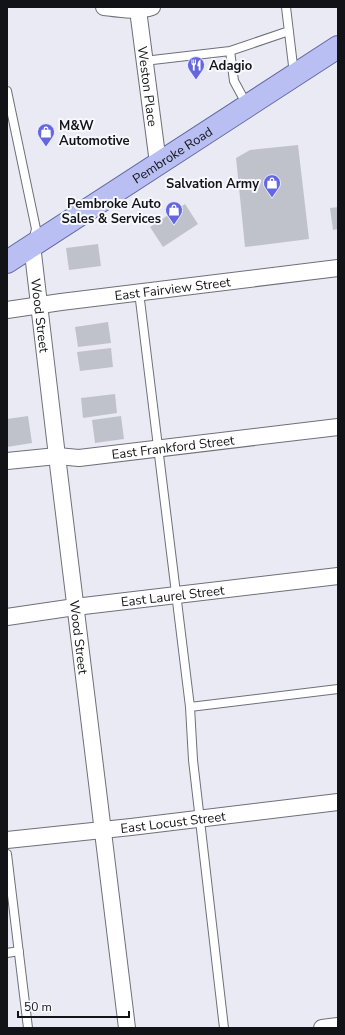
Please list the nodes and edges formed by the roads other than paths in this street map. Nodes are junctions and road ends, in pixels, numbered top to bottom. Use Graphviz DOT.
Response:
graph roads {
  1 [pos="104,7"];
  2 [pos="286,7"];
  3 [pos="145,8"];
  4 [pos="289,31"];
  5 [pos="338,47"];
  6 [pos="230,51"];
  7 [pos="144,61"];
  8 [pos="294,76"];
  9 [pos="7,91"];
  10 [pos="247,106"];
  11 [pos="158,163"];
  12 [pos="32,245"];
  13 [pos="7,262"];
  14 [pos="338,268"];
  15 [pos="139,292"];
  16 [pos="40,304"];
  17 [pos="7,310"];
  18 [pos="338,427"];
  19 [pos="158,449"];
  20 [pos="57,456"];
  21 [pos="7,461"];
  22 [pos="338,576"];
  23 [pos="175,596"];
  24 [pos="75,607"];
  25 [pos="7,617"];
  26 [pos="338,689"];
  27 [pos="190,707"];
  28 [pos="338,802"];
  29 [pos="201,819"];
  30 [pos="103,830"];
  31 [pos="7,840"];
  32 [pos="7,854"];
  33 [pos="19,951"];
  34 [pos="7,952"];
  35 [pos="338,1026"];
  36 [pos="28,1028"];
  37 [pos="127,1028"];
  38 [pos="224,1028"];
  39 [pos="322,1028"];
  1 -- 3 [label="street"];
  2 -- 4 [label="lane"];
  3 -- 7 [label="street, Weston Place"];
  4 -- 6 [label="lane"];
  4 -- 8 [label="lane"];
  5 -- 8 [label="main road, Pembroke Road"];
  6 -- 7 [label="lane"];
  6 -- 10 [label="lane"];
  7 -- 11 [label="street, Weston Place"];
  8 -- 10 [label="main road, Pembroke Road"];
  9 -- 12 [label="lane"];
  10 -- 11 [label="main road, Pembroke Road"];
  11 -- 12 [label="main road, Pembroke Road"];
  12 -- 13 [label="main road, Pembroke Road"];
  12 -- 16 [label="street, Wood Street"];
  14 -- 15 [label="street, East Fairview Street"];
  15 -- 16 [label="street, East Fairview Street"];
  15 -- 19 [label="lane"];
  16 -- 17 [label="street, East Fairview Street"];
  16 -- 20 [label="street, Wood Street"];
  18 -- 19 [label="street, East Frankford Street"];
  19 -- 20 [label="street, East Frankford Street"];
  19 -- 23 [label="lane"];
  20 -- 21 [label="street, East Frankford Street"];
  20 -- 24 [label="street, Wood Street"];
  22 -- 23 [label="street, East Laurel Street"];
  23 -- 24 [label="street, East Laurel Street"];
  23 -- 27 [label="lane"];
  24 -- 25 [label="street, East Laurel Street"];
  24 -- 30 [label="street, Wood Street"];
  26 -- 27 [label="lane"];
  27 -- 29 [label="lane"];
  28 -- 29 [label="street, East Locust Street"];
  29 -- 30 [label="street, East Locust Street"];
  29 -- 38 [label="lane"];
  30 -- 31 [label="street, East Locust Street"];
  30 -- 37 [label="street, Wood Street"];
  32 -- 33 [label="lane"];
  33 -- 34 [label="lane"];
  33 -- 36 [label="lane"];
  35 -- 39 [label="street"];
}
